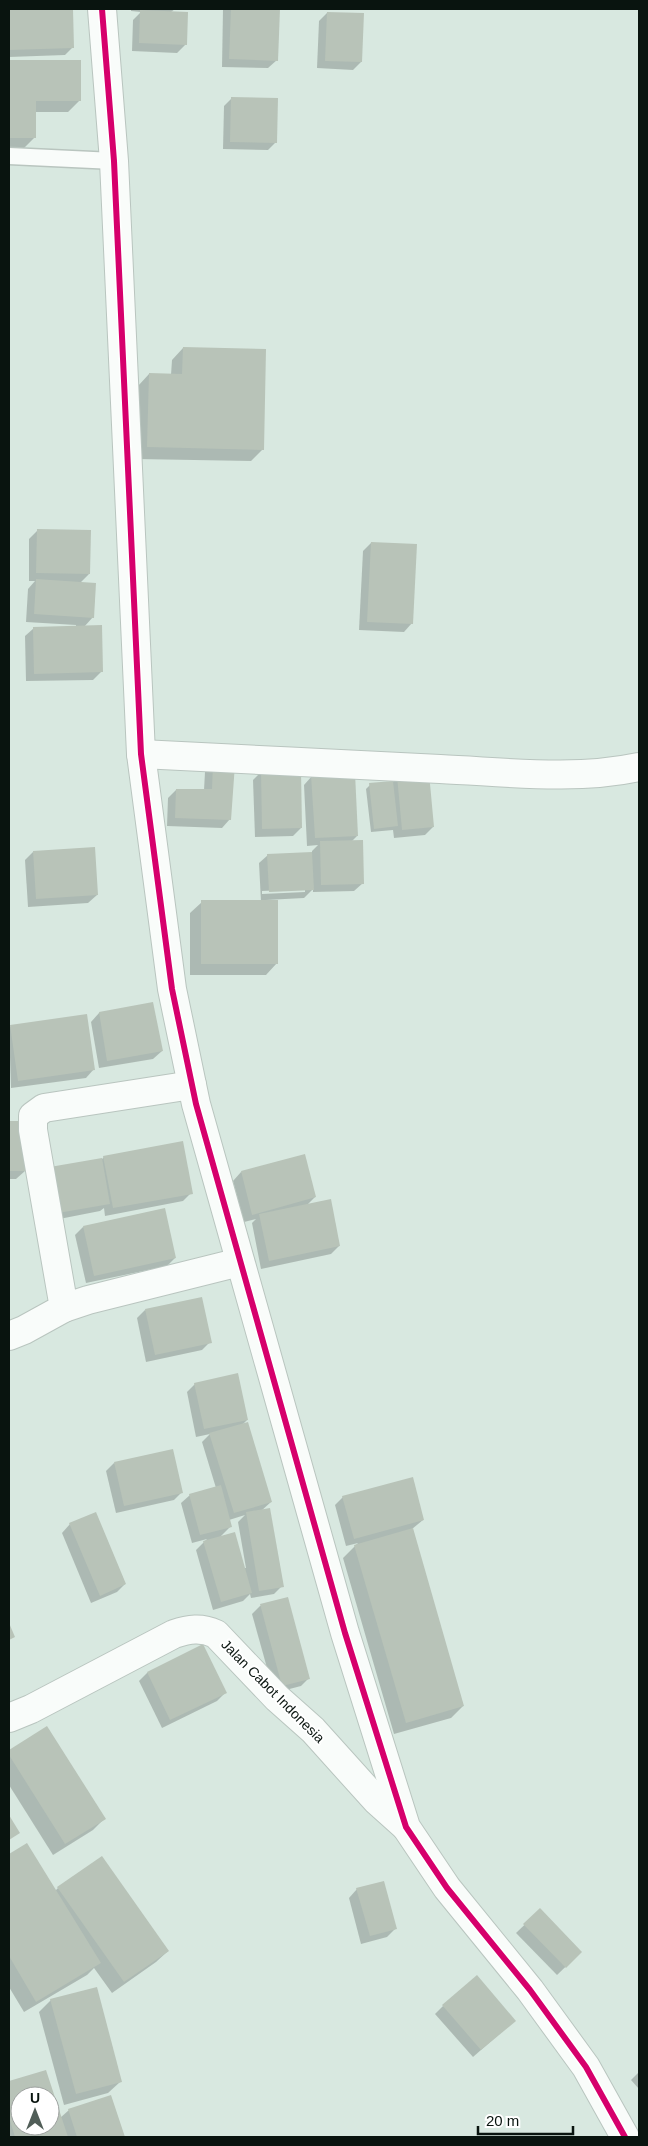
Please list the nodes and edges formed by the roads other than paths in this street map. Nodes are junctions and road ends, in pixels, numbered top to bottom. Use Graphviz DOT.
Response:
graph roads {
  1 [pos="102,9"];
  2 [pos="9,156"];
  3 [pos="114,161"];
  4 [pos="141,754"];
  5 [pos="639,767"];
  6 [pos="192,1085"];
  7 [pos="240,1262"];
  8 [pos="64,1308"];
  9 [pos="9,1336"];
  10 [pos="9,1718"];
  11 [pos="406,1826"];
  12 [pos="624,2137"];
  1 -- 3 [label="street"];
  2 -- 3 [label="lane"];
  3 -- 4 [label="street"];
  4 -- 5 [label="street"];
  4 -- 6 [label="street"];
  6 -- 7 [label="street"];
  6 -- 8 [label="street"];
  7 -- 8 [label="street"];
  7 -- 11 [label="street"];
  8 -- 9 [label="street"];
  10 -- 11 [label="street, Jalan Cabot Indonesia"];
  11 -- 12 [label="street"];
}
